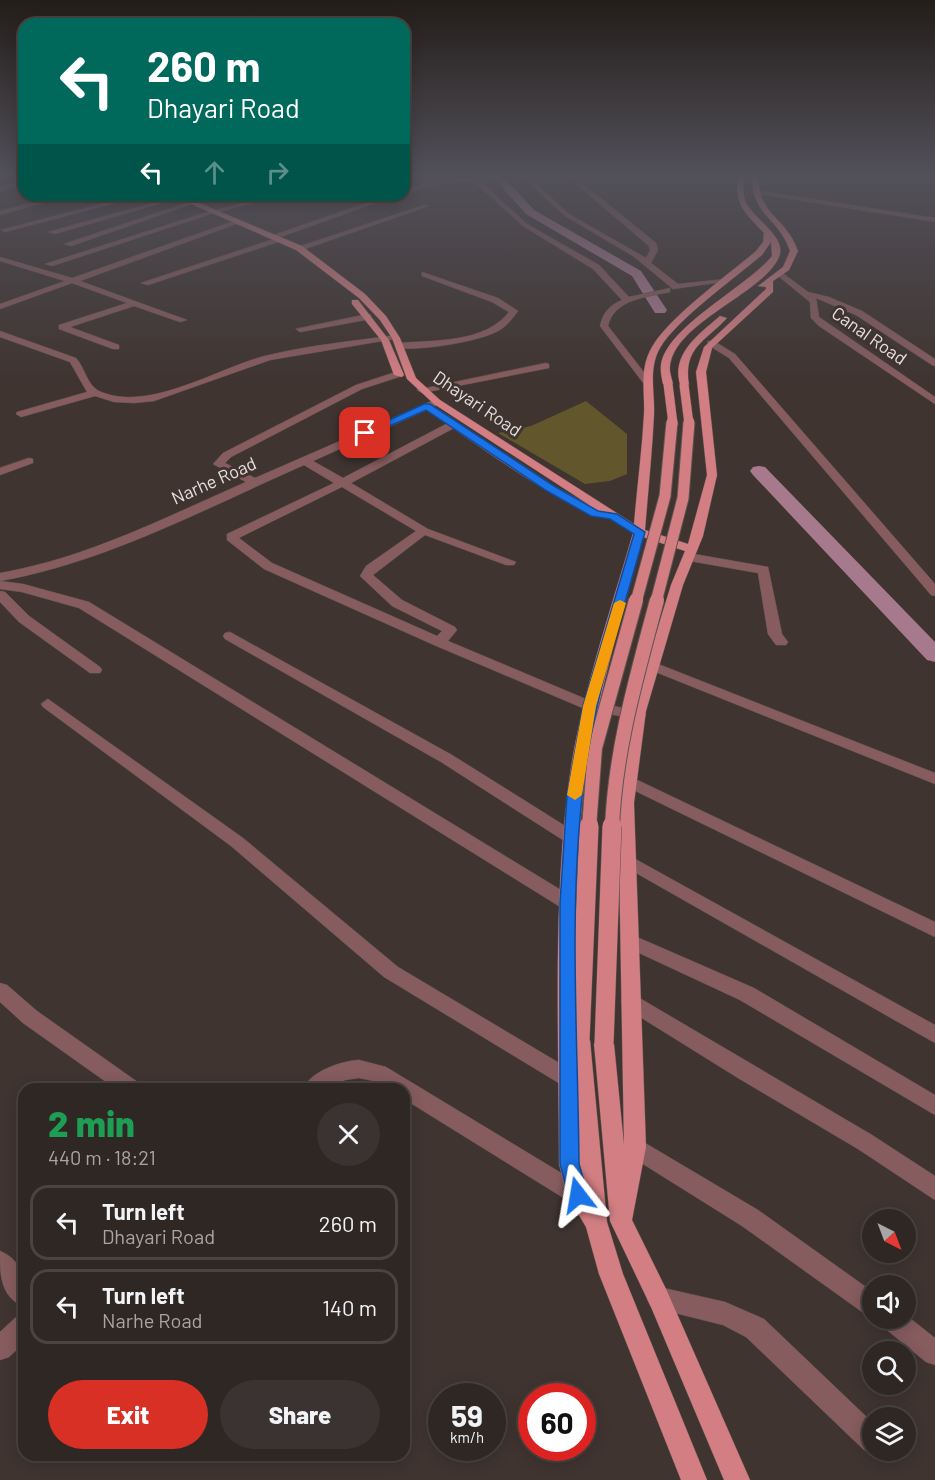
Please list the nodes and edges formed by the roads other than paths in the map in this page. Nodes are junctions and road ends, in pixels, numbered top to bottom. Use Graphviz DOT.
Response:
graph roads {
  1 [pos="74,242"];
  2 [pos="119,242"];
  3 [pos="173,242"];
  4 [pos="264,242"];
  5 [pos="285,242"];
  6 [pos="317,242"];
  7 [pos="554,242"];
  8 [pos="612,242"];
  9 [pos="651,242"];
  10 [pos="767,242"];
  11 [pos="773,242"];
  12 [pos="791,242"];
  13 [pos="68,244"];
  14 [pos="299,248"];
  15 [pos="0,259"];
  16 [pos="647,263"];
  17 [pos="49,264"];
  18 [pos="780,273"];
  19 [pos="426,274"];
  20 [pos="769,280"];
  21 [pos="73,281"];
  22 [pos="726,281"];
  23 [pos="145,283"];
  24 [pos="667,290"];
  25 [pos="353,291"];
  26 [pos="804,291"];
  27 [pos="628,301"];
  28 [pos="134,303"];
  29 [pos="0,307"];
  30 [pos="368,317"];
  31 [pos="183,320"];
  32 [pos="300,329"];
  33 [pos="0,334"];
  34 [pos="385,340"];
  35 [pos="398,342"];
  36 [pos="711,343"];
  37 [pos="116,347"];
  38 [pos="935,363"];
  39 [pos="546,366"];
  40 [pos="399,374"];
  41 [pos="646,382"];
  42 [pos="676,384"];
  43 [pos="422,390"];
  44 [pos="95,393"];
  45 [pos="935,401"];
  46 [pos="432,404"];
  47 [pos="21,414"];
  48 [pos="452,424"];
  49 [pos="304,460"];
  50 [pos="29,461"];
  51 [pos="0,472"];
  52 [pos="344,482"];
  53 [pos="256,483"];
  54 [pos="613,517"];
  55 [pos="424,531"];
  56 [pos="639,532"];
  57 [pos="690,553"];
  58 [pos="510,562"];
  59 [pos="0,577"];
  60 [pos="0,585"];
  61 [pos="935,592"];
  62 [pos="0,595"];
  63 [pos="231,636"];
  64 [pos="439,642"];
  65 [pos="781,642"];
  66 [pos="653,666"];
  67 [pos="95,670"];
  68 [pos="48,704"];
  69 [pos="590,706"];
  70 [pos="639,715"];
  71 [pos="934,778"];
  72 [pos="629,781"];
  73 [pos="572,838"];
  74 [pos="628,861"];
  75 [pos="568,903"];
  76 [pos="935,930"];
  77 [pos="630,941"];
  78 [pos="0,991"];
  79 [pos="631,1001"];
  80 [pos="935,1035"];
  81 [pos="569,1079"];
  82 [pos="124,1083"];
  83 [pos="322,1083"];
  84 [pos="395,1083"];
  85 [pos="410,1092"];
  86 [pos="935,1106"];
  87 [pos="635,1147"];
  88 [pos="935,1189"];
  89 [pos="578,1195"];
  90 [pos="608,1221"];
  91 [pos="0,1263"];
  92 [pos="18,1287"];
  93 [pos="862,1298"];
  94 [pos="659,1299"];
  95 [pos="904,1329"];
  96 [pos="18,1332"];
  97 [pos="0,1348"];
  98 [pos="935,1353"];
  99 [pos="862,1430"];
  100 [pos="694,1480"];
  101 [pos="737,1480"];
  1 -- 13 [label="street"];
  2 -- 17 [label="street"];
  3 -- 21 [label="street"];
  4 -- 23 [label="street"];
  5 -- 14 [label="main road, Dhayari Road"];
  6 -- 14 [label="street"];
  7 -- 27 [label="street"];
  8 -- 16 [label="street"];
  9 -- 16 [label="street"];
  10 -- 22 [label="main road"];
  11 -- 42 [label="main road"];
  12 -- 18 [label="main road"];
  14 -- 25 [label="main road, Dhayari Road"];
  15 -- 21 [label="street"];
  16 -- 22 [label="street"];
  18 -- 20 [label="main road"];
  18 -- 26 [label="street"];
  19 -- 35 [label="street"];
  20 -- 36 [label="main road"];
  20 -- 42 [label="main road"];
  21 -- 28 [label="street"];
  21 -- 29 [label="street"];
  22 -- 41 [label="main road"];
  24 -- 27 [label="street"];
  25 -- 30 [label="main road, Dhayari Road"];
  25 -- 35 [label="main road, Dhayari Road"];
  26 -- 38 [label="street"];
  26 -- 45 [label="street, Canal Road"];
  27 -- 41 [label="street"];
  28 -- 31 [label="street"];
  28 -- 37 [label="street"];
  30 -- 32 [label="street"];
  30 -- 34 [label="main road, Dhayari Road"];
  33 -- 44 [label="street"];
  34 -- 35 [label="street"];
  34 -- 40 [label="main road, Dhayari Road"];
  34 -- 44 [label="street"];
  35 -- 43 [label="main road, Dhayari Road"];
  36 -- 57 [label="main road"];
  36 -- 61 [label="street"];
  39 -- 43 [label="street"];
  40 -- 46 [label="main road, Dhayari Road"];
  40 -- 53 [label="street"];
  41 -- 56 [label="main road"];
  42 -- 90 [label="main road, bridge"];
  42 -- 90 [label="main road, bridge"];
  43 -- 46 [label="main road, Dhayari Road"];
  44 -- 47 [label="street"];
  46 -- 48 [label="main road, Dhayari Road"];
  46 -- 49 [label="street, Narhe Road"];
  46 -- 54 [label="main road, Dhayari Road"];
  48 -- 52 [label="street"];
  48 -- 54 [label="main road, Dhayari Road"];
  49 -- 52 [label="street"];
  49 -- 53 [label="street, Narhe Road"];
  50 -- 51 [label="street"];
  52 -- 55 [label="street"];
  52 -- 64 [label="street"];
  53 -- 59 [label="street, Narhe Road"];
  54 -- 56 [label="main road, Dhayari Road"];
  55 -- 58 [label="street"];
  55 -- 64 [label="street"];
  56 -- 57 [label="main road, Dhayari Road"];
  56 -- 69 [label="main road"];
  57 -- 65 [label="street"];
  57 -- 66 [label="main road"];
  60 -- 75 [label="street"];
  62 -- 67 [label="street"];
  63 -- 73 [label="street"];
  64 -- 69 [label="street"];
  66 -- 70 [label="main road"];
  66 -- 71 [label="street"];
  68 -- 81 [label="street"];
  69 -- 70 [label="street"];
  69 -- 73 [label="main road"];
  70 -- 72 [label="main road"];
  72 -- 74 [label="main road"];
  72 -- 76 [label="street"];
  73 -- 75 [label="main road"];
  74 -- 77 [label="main road"];
  74 -- 80 [label="street"];
  75 -- 81 [label="main road"];
  77 -- 79 [label="main road"];
  77 -- 86 [label="street"];
  78 -- 82 [label="street"];
  79 -- 87 [label="main road"];
  79 -- 88 [label="street"];
  81 -- 89 [label="main road"];
  83 -- 84 [label="street"];
  85 -- 89 [label="street"];
  87 -- 90 [label="main road"];
  87 -- 93 [label="street"];
  89 -- 90 [label="main road"];
  90 -- 94 [label="main road"];
  90 -- 100 [label="main road"];
  91 -- 92 [label="street"];
  94 -- 99 [label="street"];
  94 -- 101 [label="main road"];
  95 -- 98 [label="street"];
  96 -- 97 [label="street"];
}
